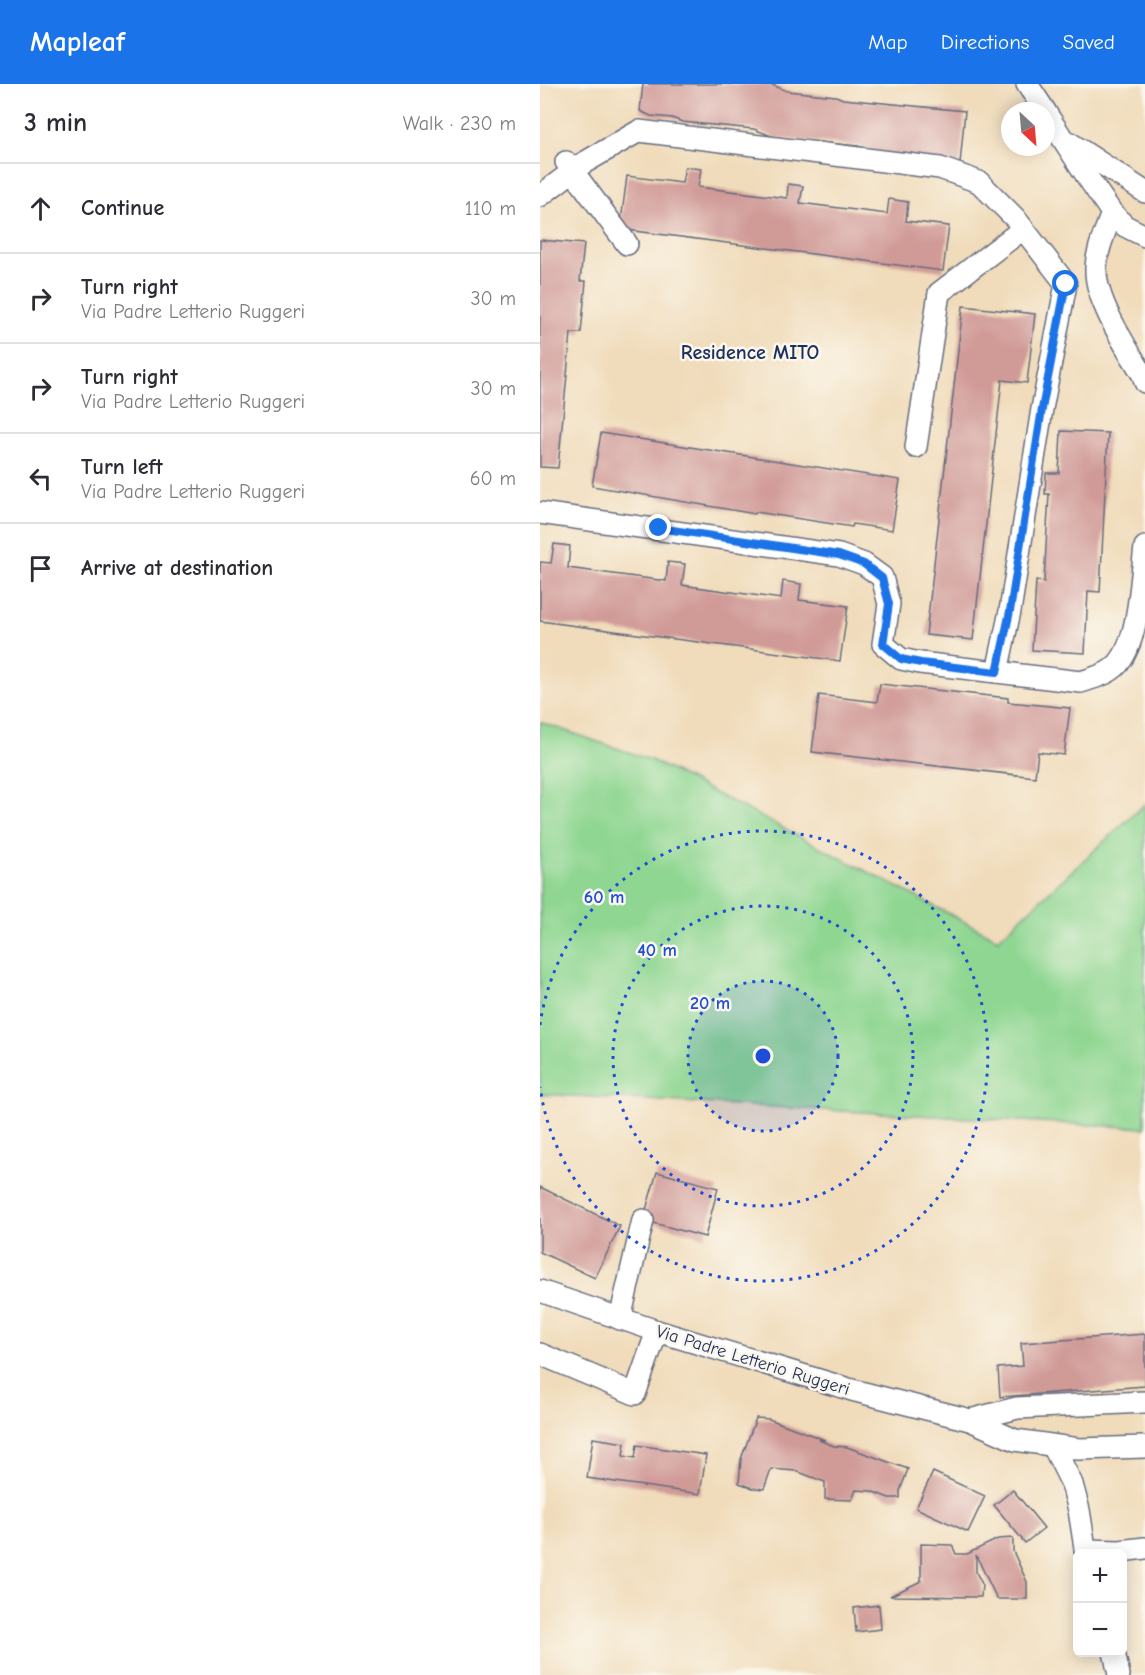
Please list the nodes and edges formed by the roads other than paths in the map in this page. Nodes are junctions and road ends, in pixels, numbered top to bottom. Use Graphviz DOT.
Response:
graph roads {
  1 [pos="1027,84"];
  2 [pos="1039,102"];
  3 [pos="1055,127"];
  4 [pos="1062,137"];
  5 [pos="570,166"];
  6 [pos="1145,192"];
  7 [pos="540,196"];
  8 [pos="1112,213"];
  9 [pos="1023,229"];
  10 [pos="1145,236"];
  11 [pos="627,244"];
  12 [pos="1145,382"];
  13 [pos="916,447"];
  14 [pos="540,513"];
  15 [pos="1145,547"];
  16 [pos="997,672"];
  17 [pos="643,1220"];
  18 [pos="540,1291"];
  19 [pos="620,1319"];
  20 [pos="657,1331"];
  21 [pos="540,1354"];
  22 [pos="1145,1402"];
  23 [pos="970,1420"];
  24 [pos="1053,1446"];
  25 [pos="1144,1450"];
  26 [pos="1145,1548"];
  27 [pos="1085,1549"];
  28 [pos="1127,1550"];
  29 [pos="1115,1657"];
  30 [pos="1119,1675"];
  1 -- 2 [label="street"];
  3 -- 4 [label="street"];
  4 -- 6 [label="street"];
  4 -- 8 [label="street"];
  5 -- 7 [label="street"];
  5 -- 9 [label="street"];
  5 -- 11 [label="street"];
  8 -- 10 [label="street"];
  8 -- 12 [label="street"];
  9 -- 13 [label="street"];
  9 -- 16 [label="street"];
  14 -- 16 [label="street"];
  15 -- 16 [label="street"];
  17 -- 19 [label="street"];
  18 -- 19 [label="street, Via Padre Letterio Ruggeri"];
  19 -- 20 [label="street, Via Padre Letterio Ruggeri"];
  20 -- 21 [label="street"];
  20 -- 23 [label="street, Via Padre Letterio Ruggeri"];
  22 -- 23 [label="street, Via Padre Letterio Ruggeri"];
  23 -- 24 [label="street, Via Padre Letterio Ruggeri"];
  24 -- 25 [label="street, Via Padre Letterio Ruggeri"];
  24 -- 27 [label="street"];
  26 -- 28 [label="street"];
  29 -- 30 [label="street"];
}
